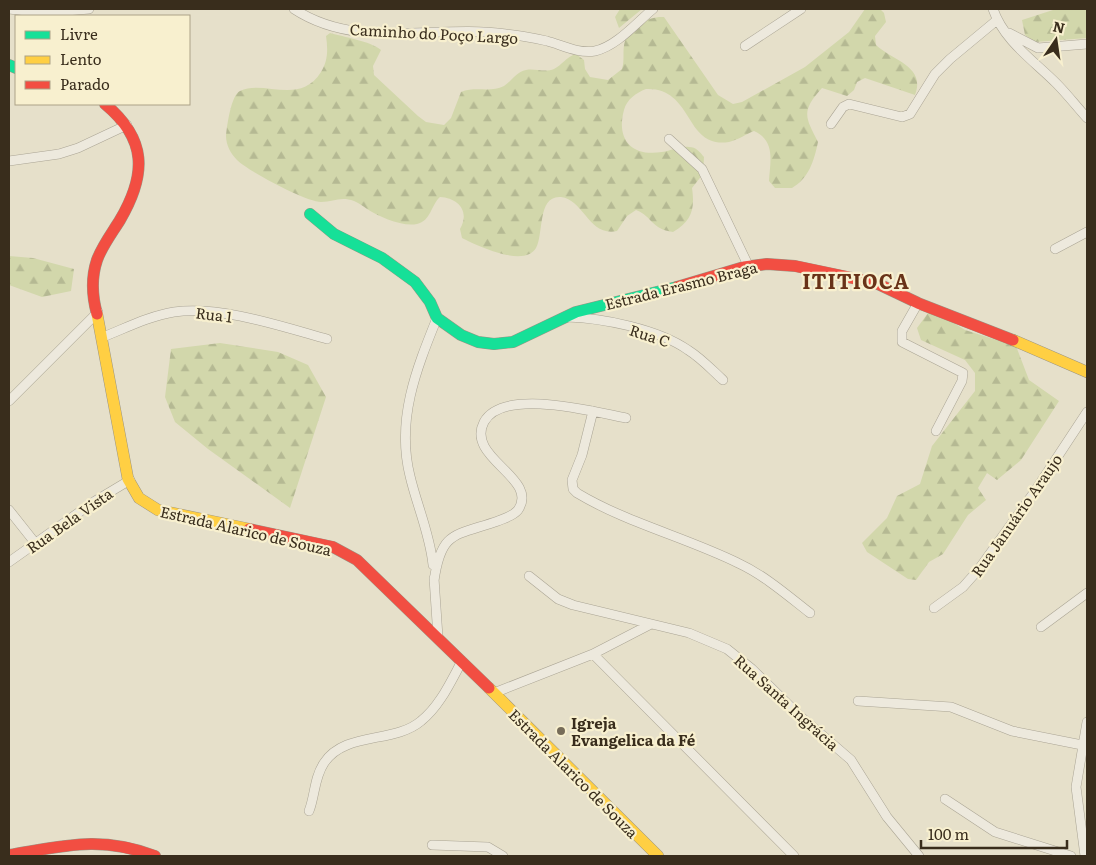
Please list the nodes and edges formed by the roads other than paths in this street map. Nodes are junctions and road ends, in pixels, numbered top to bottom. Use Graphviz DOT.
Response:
graph roads {
  1 [pos="9,9"];
  2 [pos="89,9"];
  3 [pos="294,9"];
  4 [pos="653,9"];
  5 [pos="801,9"];
  6 [pos="993,9"];
  7 [pos="997,20"];
  8 [pos="1005,32"];
  9 [pos="1087,44"];
  10 [pos="745,46"];
  11 [pos="106,105"];
  12 [pos="1087,118"];
  13 [pos="831,124"];
  14 [pos="127,125"];
  15 [pos="669,139"];
  16 [pos="9,160"];
  17 [pos="310,214"];
  18 [pos="1087,232"];
  19 [pos="1055,249"];
  20 [pos="749,266"];
  21 [pos="918,302"];
  22 [pos="98,312"];
  23 [pos="566,317"];
  24 [pos="437,318"];
  25 [pos="102,337"];
  26 [pos="327,340"];
  27 [pos="1087,372"];
  28 [pos="723,380"];
  29 [pos="9,401"];
  30 [pos="593,411"];
  31 [pos="1087,412"];
  32 [pos="626,418"];
  33 [pos="936,431"];
  34 [pos="130,480"];
  35 [pos="9,510"];
  36 [pos="36,544"];
  37 [pos="9,562"];
  38 [pos="529,576"];
  39 [pos="434,581"];
  40 [pos="1087,593"];
  41 [pos="934,608"];
  42 [pos="810,612"];
  43 [pos="649,625"];
  44 [pos="1041,627"];
  45 [pos="438,637"];
  46 [pos="593,654"];
  47 [pos="462,661"];
  48 [pos="494,693"];
  49 [pos="858,701"];
  50 [pos="1087,722"];
  51 [pos="1082,745"];
  52 [pos="945,799"];
  53 [pos="309,811"];
  54 [pos="432,845"];
  55 [pos="9,855"];
  56 [pos="155,856"];
  57 [pos="504,856"];
  58 [pos="658,856"];
  59 [pos="794,856"];
  60 [pos="918,856"];
  61 [pos="1071,856"];
  62 [pos="1085,856"];
  1 -- 2 [label="street"];
  3 -- 4 [label="street, Caminho do Poço Largo"];
  5 -- 10 [label="street"];
  6 -- 7 [label="street"];
  7 -- 8 [label="street"];
  7 -- 13 [label="street"];
  8 -- 9 [label="street"];
  8 -- 12 [label="street"];
  11 -- 14 [label="main road, Estrada Alarico de Souza"];
  14 -- 16 [label="street"];
  14 -- 22 [label="main road, Estrada Alarico de Souza"];
  15 -- 20 [label="street"];
  17 -- 24 [label="main road, Estrada Erasmo Braga"];
  18 -- 19 [label="street"];
  20 -- 21 [label="main road, Estrada Erasmo Braga"];
  20 -- 23 [label="main road, Estrada Erasmo Braga"];
  21 -- 27 [label="main road, Estrada Erasmo Braga"];
  21 -- 33 [label="street"];
  22 -- 25 [label="main road, Estrada Alarico de Souza"];
  22 -- 29 [label="street"];
  23 -- 24 [label="main road, Estrada Erasmo Braga"];
  23 -- 28 [label="street, Rua C"];
  24 -- 39 [label="street"];
  25 -- 26 [label="street, Rua 1"];
  25 -- 34 [label="main road, Estrada Alarico de Souza"];
  30 -- 32 [label="street"];
  30 -- 39 [label="street"];
  30 -- 42 [label="street"];
  31 -- 41 [label="street, Rua Januário Araujo"];
  34 -- 36 [label="street, Rua Bela Vista"];
  34 -- 45 [label="main road, Estrada Alarico de Souza"];
  35 -- 36 [label="street"];
  36 -- 37 [label="street, Rua Bela Vista"];
  38 -- 43 [label="street, Rua Santa Ingrácia"];
  39 -- 45 [label="street"];
  40 -- 44 [label="street"];
  43 -- 46 [label="street"];
  43 -- 60 [label="street, Rua Santa Ingrácia"];
  45 -- 47 [label="main road, Estrada Alarico de Souza"];
  46 -- 48 [label="street"];
  46 -- 59 [label="street"];
  47 -- 48 [label="main road, Estrada Alarico de Souza"];
  47 -- 53 [label="street"];
  48 -- 58 [label="main road, Estrada Alarico de Souza"];
  49 -- 51 [label="street"];
  50 -- 51 [label="street"];
  51 -- 62 [label="street"];
  52 -- 61 [label="street"];
  54 -- 57 [label="street"];
  55 -- 56 [label="main road"];
}
